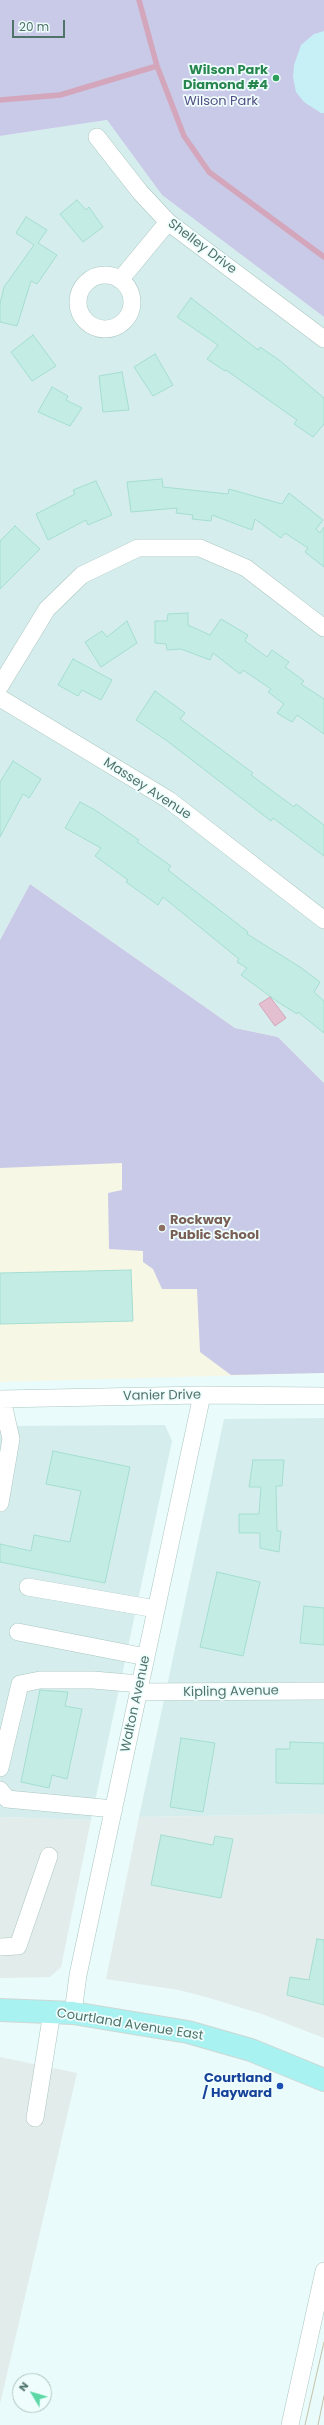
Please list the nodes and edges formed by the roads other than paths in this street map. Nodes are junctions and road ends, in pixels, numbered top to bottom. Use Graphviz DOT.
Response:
graph roads {
  1 [pos="97,137"];
  2 [pos="168,222"];
  3 [pos="120,280"];
  4 [pos="324,339"];
  5 [pos="324,628"];
  6 [pos="0,686"];
  7 [pos="0,698"];
  8 [pos="324,920"];
  9 [pos="202,1395"];
  10 [pos="324,1396"];
  11 [pos="1,1399"];
  12 [pos="0,1503"];
  13 [pos="28,1587"];
  14 [pos="156,1609"];
  15 [pos="18,1632"];
  16 [pos="146,1657"];
  17 [pos="139,1688"];
  18 [pos="324,1691"];
  19 [pos="0,1768"];
  20 [pos="0,1790"];
  21 [pos="114,1809"];
  22 [pos="49,1856"];
  23 [pos="0,1946"];
  24 [pos="0,2010"];
  25 [pos="52,2012"];
  26 [pos="73,2013"];
  27 [pos="324,2080"];
  28 [pos="35,2118"];
  29 [pos="324,2271"];
  30 [pos="290,2425"];
  1 -- 2 [label="street, Shelley Drive"];
  2 -- 3 [label="street"];
  2 -- 4 [label="street, Shelley Drive"];
  5 -- 6 [label="street"];
  7 -- 8 [label="street, Massey Avenue"];
  9 -- 10 [label="street, Vanier Drive"];
  9 -- 11 [label="street, Vanier Drive"];
  9 -- 14 [label="street, Walton Avenue"];
  11 -- 12 [label="street"];
  13 -- 14 [label="street"];
  14 -- 16 [label="street, Walton Avenue"];
  15 -- 16 [label="street"];
  16 -- 17 [label="street, Walton Avenue"];
  17 -- 18 [label="street, Kipling Avenue"];
  17 -- 19 [label="street, Kipling Avenue"];
  17 -- 21 [label="street, Walton Avenue"];
  20 -- 21 [label="street"];
  21 -- 26 [label="street, Walton Avenue"];
  22 -- 23 [label="street"];
  24 -- 25 [label="main road, Courtland Avenue East"];
  25 -- 26 [label="main road, Courtland Avenue East"];
  25 -- 28 [label="street"];
  26 -- 27 [label="main road, Courtland Avenue East"];
  29 -- 30 [label="street"];
}
